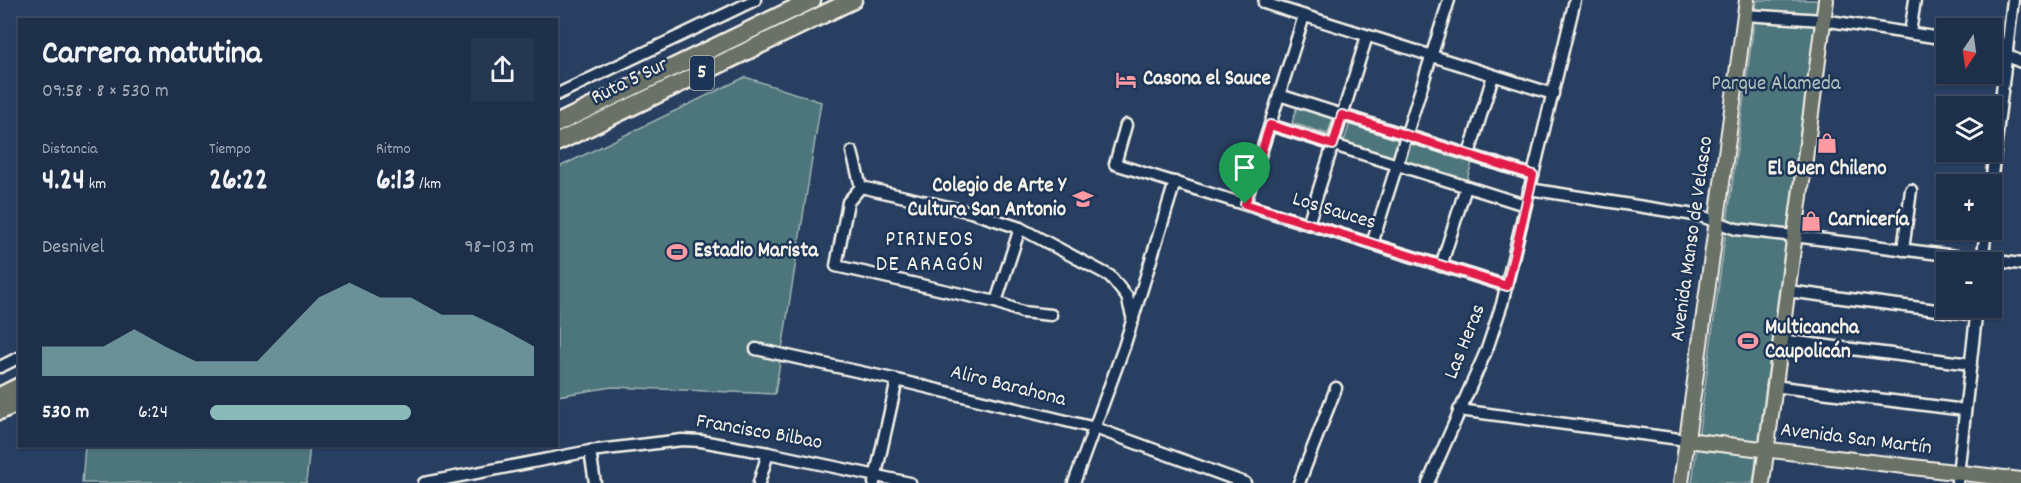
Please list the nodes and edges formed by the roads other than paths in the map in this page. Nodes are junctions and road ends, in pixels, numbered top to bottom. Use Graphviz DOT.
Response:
graph roads {
  1 [pos="755,0"];
  2 [pos="812,0"];
  3 [pos="853,0"];
  4 [pos="1449,0"];
  5 [pos="1575,0"];
  6 [pos="1747,0"];
  7 [pos="1826,0"];
  8 [pos="1915,0"];
  9 [pos="2013,0"];
  10 [pos="1263,3"];
  11 [pos="1745,15"];
  12 [pos="1304,16"];
  13 [pos="1823,20"];
  14 [pos="1910,33"];
  15 [pos="1367,36"];
  16 [pos="1936,37"];
  17 [pos="2002,51"];
  18 [pos="2007,53"];
  19 [pos="1431,56"];
  20 [pos="2021,62"];
  21 [pos="1493,76"];
  22 [pos="558,94"];
  23 [pos="1553,94"];
  24 [pos="1279,95"];
  25 [pos="1342,115"];
  26 [pos="558,123"];
  27 [pos="1270,125"];
  28 [pos="1125,126"];
  29 [pos="1406,135"];
  30 [pos="558,142"];
  31 [pos="1333,145"];
  32 [pos="852,152"];
  33 [pos="1469,154"];
  34 [pos="1397,165"];
  35 [pos="1992,174"];
  36 [pos="1533,175"];
  37 [pos="1175,182"];
  38 [pos="861,187"];
  39 [pos="1466,187"];
  40 [pos="1529,189"];
  41 [pos="1911,190"];
  42 [pos="1245,204"];
  43 [pos="1525,205"];
  44 [pos="1717,222"];
  45 [pos="1308,224"];
  46 [pos="1020,228"];
  47 [pos="1795,236"];
  48 [pos="1372,244"];
  49 [pos="1903,250"];
  50 [pos="1936,255"];
  51 [pos="2002,262"];
  52 [pos="2021,264"];
  53 [pos="1441,266"];
  54 [pos="1507,286"];
  55 [pos="1787,291"];
  56 [pos="996,302"];
  57 [pos="1936,307"];
  58 [pos="1052,315"];
  59 [pos="1976,318"];
  60 [pos="1133,320"];
  61 [pos="1780,340"];
  62 [pos="756,349"];
  63 [pos="18,358"];
  64 [pos="1971,364"];
  65 [pos="0,367"];
  66 [pos="897,380"];
  67 [pos="1773,386"];
  68 [pos="18,387"];
  69 [pos="1336,388"];
  70 [pos="0,396"];
  71 [pos="18,403"];
  72 [pos="1459,410"];
  73 [pos="1965,410"];
  74 [pos="0,411"];
  75 [pos="1095,428"];
  76 [pos="1687,440"];
  77 [pos="1766,450"];
  78 [pos="590,451"];
  79 [pos="768,453"];
  80 [pos="1958,478"];
  81 [pos="875,479"];
  82 [pos="2021,480"];
  83 [pos="424,483"];
  84 [pos="596,483"];
  85 [pos="759,483"];
  86 [pos="910,483"];
  87 [pos="1074,483"];
  88 [pos="1245,483"];
  89 [pos="1299,483"];
  90 [pos="1428,483"];
  91 [pos="1681,483"];
  92 [pos="1762,483"];
  1 -- 22 [label="street"];
  2 -- 26 [label="highway, Ruta 5 Sur / 5"];
  3 -- 30 [label="highway, Ruta 5 Sur / 5"];
  4 -- 19 [label="street"];
  5 -- 23 [label="street, Las Heras"];
  6 -- 11 [label="main road, Avenida Manso de Velasco"];
  7 -- 13 [label="main road"];
  8 -- 14 [label="street"];
  9 -- 18 [label="street"];
  10 -- 12 [label="street"];
  11 -- 13 [label="street"];
  11 -- 44 [label="main road, Avenida Manso de Velasco"];
  12 -- 15 [label="street"];
  12 -- 24 [label="street"];
  13 -- 14 [label="street"];
  13 -- 47 [label="main road"];
  14 -- 16 [label="street"];
  15 -- 19 [label="street"];
  15 -- 25 [label="street"];
  17 -- 18 [label="street"];
  18 -- 20 [label="street"];
  18 -- 35 [label="street"];
  19 -- 21 [label="street"];
  19 -- 29 [label="street"];
  21 -- 23 [label="street"];
  21 -- 33 [label="street"];
  23 -- 36 [label="street, Las Heras"];
  24 -- 25 [label="street"];
  24 -- 27 [label="street"];
  25 -- 29 [label="street"];
  25 -- 31 [label="street"];
  27 -- 31 [label="street"];
  27 -- 42 [label="street"];
  28 -- 37 [label="street, Los Sauces"];
  29 -- 33 [label="street"];
  29 -- 34 [label="street"];
  31 -- 34 [label="street"];
  31 -- 45 [label="street"];
  32 -- 38 [label="street"];
  33 -- 36 [label="street"];
  34 -- 39 [label="street"];
  34 -- 48 [label="street"];
  36 -- 40 [label="street, Las Heras"];
  37 -- 42 [label="street, Los Sauces"];
  37 -- 60 [label="street"];
  38 -- 46 [label="street"];
  38 -- 56 [label="street"];
  39 -- 43 [label="street"];
  39 -- 53 [label="street"];
  40 -- 43 [label="street, Las Heras"];
  40 -- 44 [label="street"];
  41 -- 49 [label="street"];
  42 -- 45 [label="street, Los Sauces"];
  43 -- 54 [label="street, Las Heras"];
  44 -- 47 [label="street"];
  44 -- 76 [label="main road, Avenida Manso de Velasco"];
  45 -- 48 [label="street, Los Sauces"];
  46 -- 56 [label="street"];
  46 -- 60 [label="street"];
  47 -- 49 [label="street"];
  47 -- 55 [label="main road"];
  48 -- 53 [label="street, Los Sauces"];
  49 -- 50 [label="street"];
  51 -- 52 [label="street"];
  53 -- 54 [label="street, Los Sauces"];
  54 -- 72 [label="street, Las Heras"];
  55 -- 57 [label="street"];
  55 -- 61 [label="main road"];
  56 -- 58 [label="street"];
  59 -- 64 [label="street"];
  60 -- 75 [label="street"];
  61 -- 64 [label="street"];
  61 -- 67 [label="main road"];
  62 -- 66 [label="street, Aliro Barahona"];
  63 -- 65 [label="street"];
  64 -- 73 [label="street"];
  66 -- 75 [label="street, Aliro Barahona"];
  66 -- 81 [label="street"];
  67 -- 73 [label="street"];
  67 -- 77 [label="main road"];
  68 -- 70 [label="highway"];
  69 -- 89 [label="street"];
  71 -- 74 [label="highway"];
  72 -- 76 [label="street"];
  72 -- 90 [label="street, Las Heras"];
  73 -- 80 [label="street"];
  75 -- 87 [label="street"];
  75 -- 88 [label="street, Aliro Barahona"];
  76 -- 77 [label="main road, Avenida San Martín"];
  76 -- 91 [label="main road, Avenida Manso de Velasco"];
  77 -- 80 [label="main road, Avenida San Martín"];
  77 -- 92 [label="main road"];
  78 -- 79 [label="street, Francisco Bilbao"];
  78 -- 83 [label="street, Francisco Bilbao"];
  78 -- 84 [label="street"];
  79 -- 81 [label="street, Francisco Bilbao"];
  79 -- 85 [label="street"];
  80 -- 82 [label="main road, Avenida San Martín"];
  81 -- 86 [label="street, Francisco Bilbao"];
}
